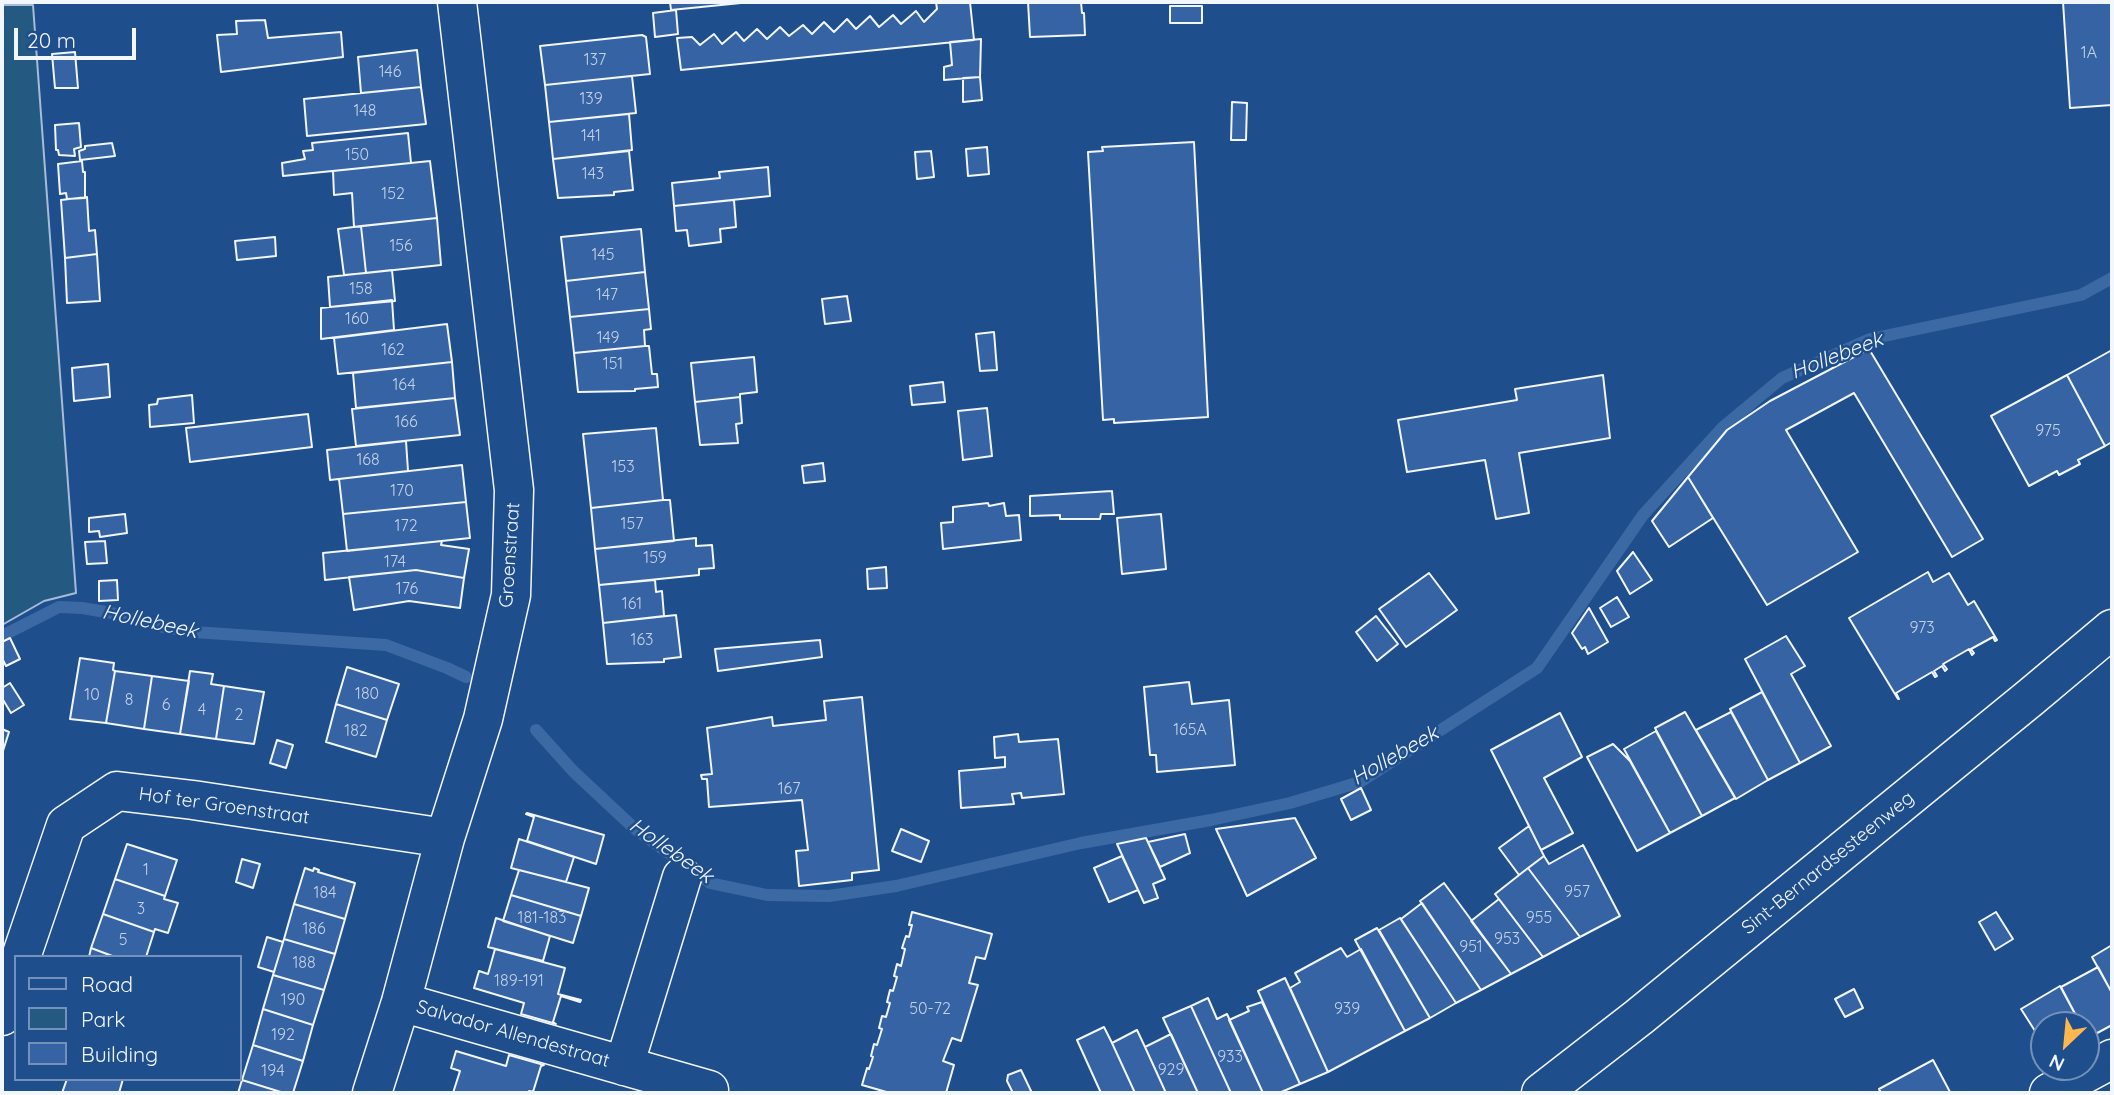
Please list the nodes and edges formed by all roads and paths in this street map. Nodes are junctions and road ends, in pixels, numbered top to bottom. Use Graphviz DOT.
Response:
graph roads {
  1 [pos="457,2"];
  2 [pos="2112,629"];
  3 [pos="445,838"];
  4 [pos="682,877"];
  5 [pos="22,955"];
  6 [pos="14,980"];
  7 [pos="401,1002"];
  8 [pos="2,1016"];
  9 [pos="2112,1059"];
  10 [pos="624,1066"];
  11 [pos="709,1090"];
  12 [pos="372,1093"];
  13 [pos="1541,1093"];
  14 [pos="2049,1093"];
  1 -- 3 [label="street, Groenstraat"];
  2 -- 13 [label="street, Sint-Bernardsesteenweg"];
  3 -- 5 [label="street, Hof ter Groenstraat"];
  3 -- 7 [label="street, Groenstraat"];
  4 -- 10 [label="street, Salvador Allendestraat"];
  6 -- 8 [label="street"];
  7 -- 10 [label="street, Salvador Allendestraat"];
  7 -- 12 [label="street, Groenstraat"];
  9 -- 14 [label="street"];
  10 -- 11 [label="street, Salvador Allendestraat"];
}
